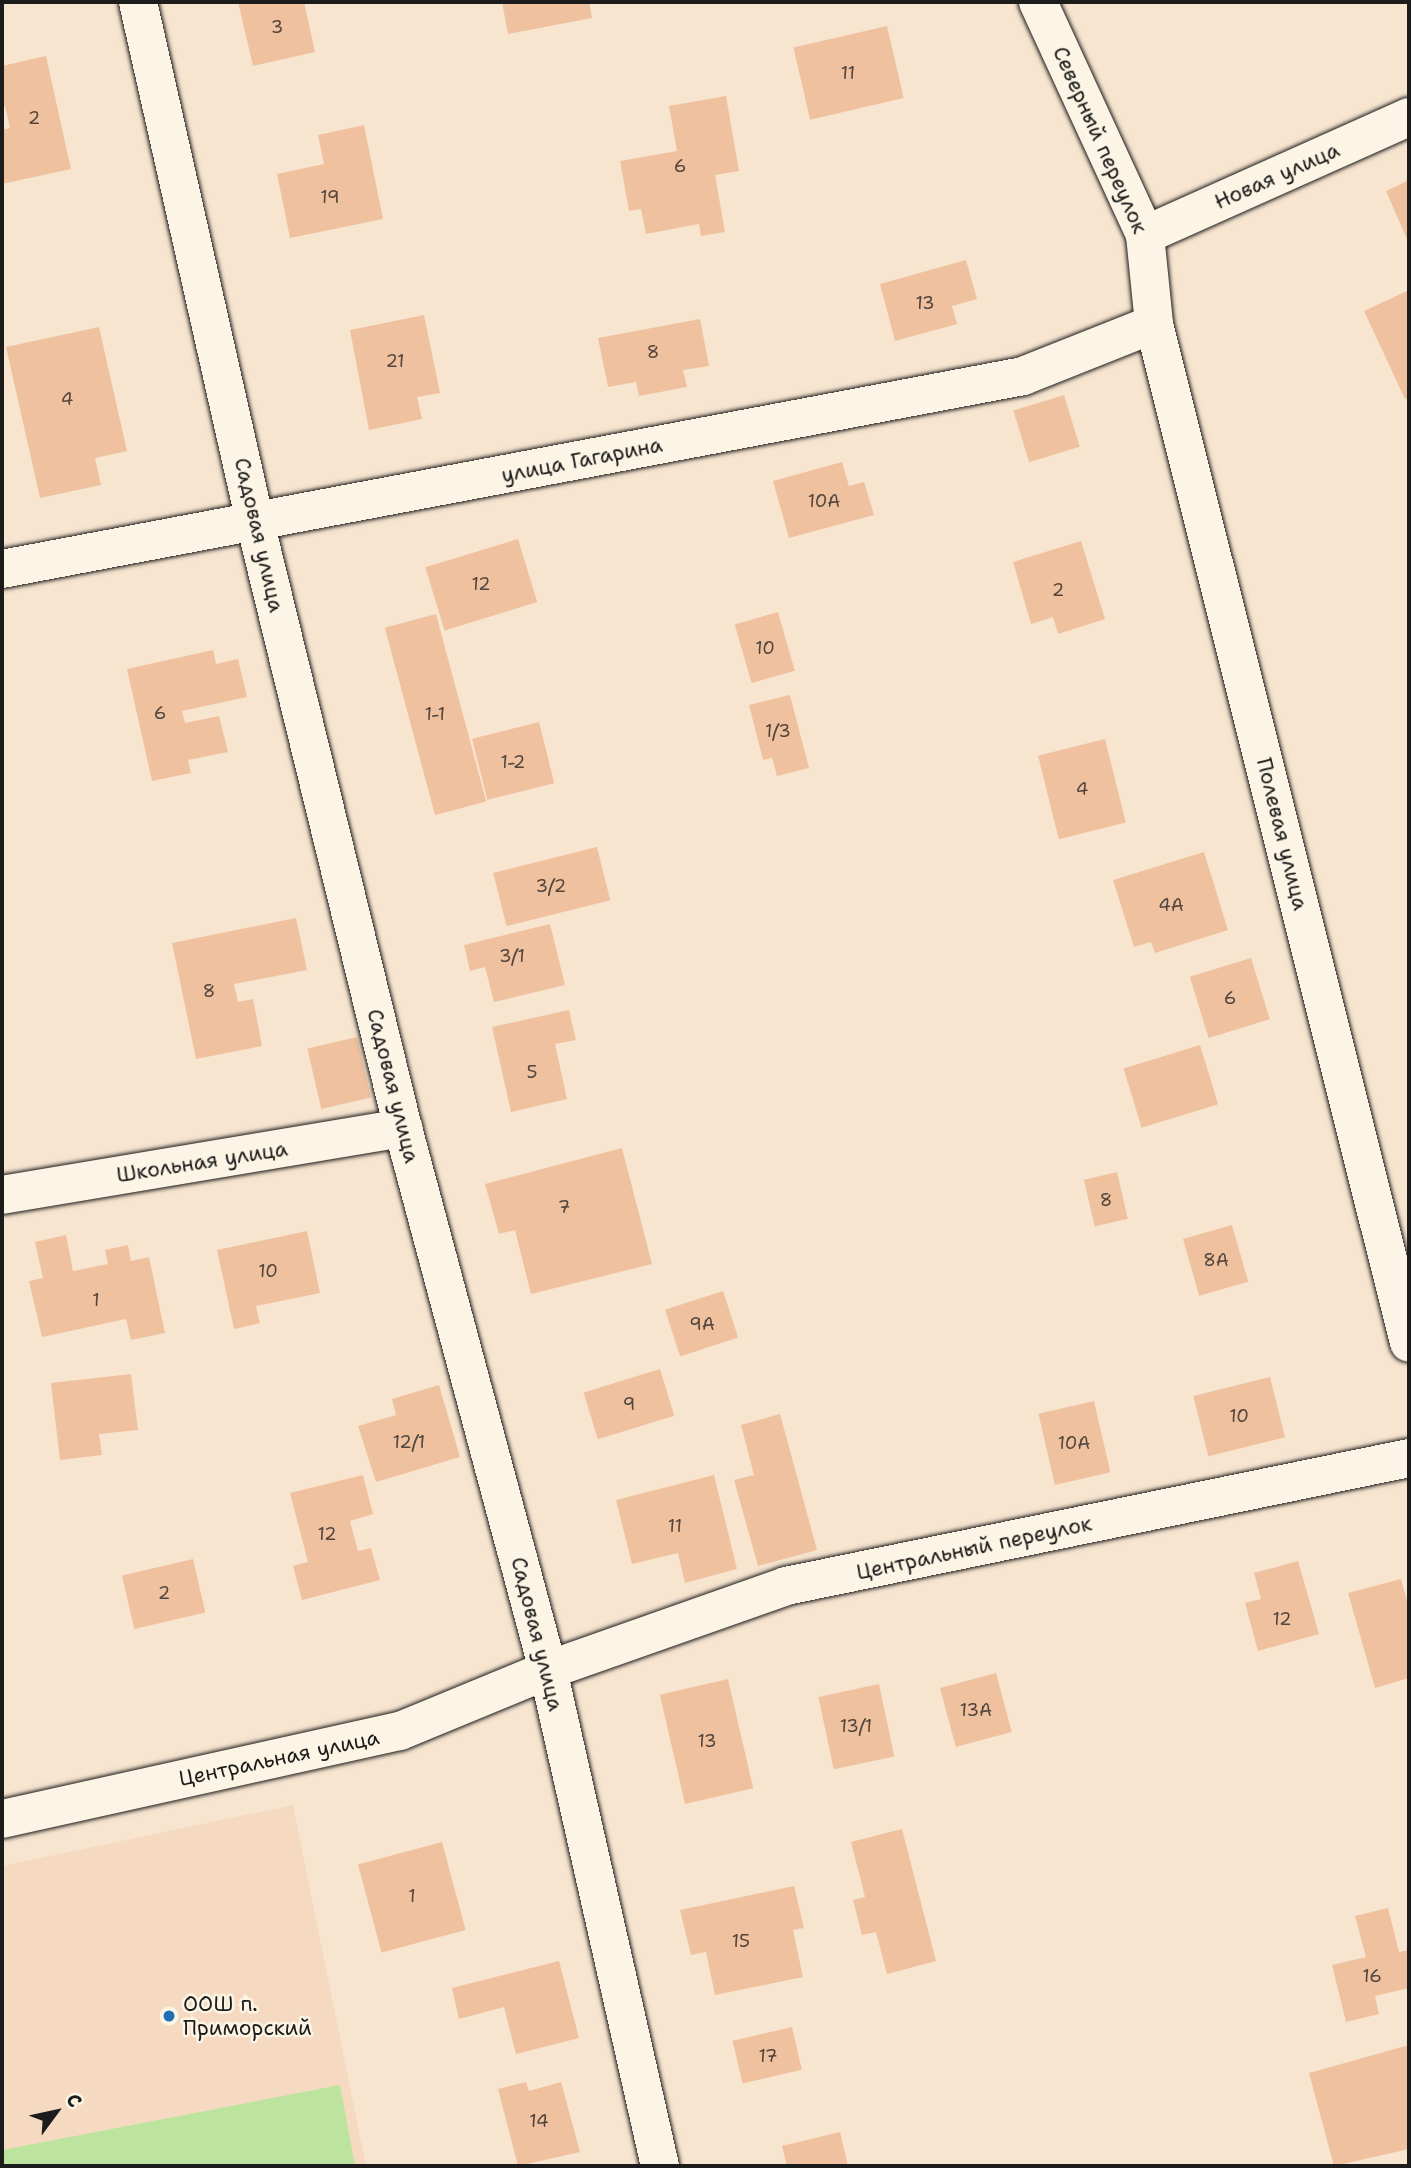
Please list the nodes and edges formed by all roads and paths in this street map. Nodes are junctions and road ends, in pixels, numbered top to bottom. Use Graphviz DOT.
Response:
graph roads {
  1 [pos="138,2"];
  2 [pos="1038,2"];
  3 [pos="1409,117"];
  4 [pos="1145,235"];
  5 [pos="1154,324"];
  6 [pos="255,522"];
  7 [pos="2,569"];
  8 [pos="403,1128"];
  9 [pos="2,1195"];
  10 [pos="1409,1343"];
  11 [pos="1409,1458"];
  12 [pos="548,1670"];
  13 [pos="2,1819"];
  14 [pos="660,2166"];
  1 -- 6 [label="street, Садовая улица"];
  2 -- 4 [label="street, Северный переулок"];
  3 -- 4 [label="street, Новая улица"];
  4 -- 5 [label="street, Северный переулок"];
  5 -- 6 [label="street, улица Гагарина"];
  5 -- 10 [label="street, Полевая улица"];
  6 -- 7 [label="street, улица Гагарина"];
  6 -- 8 [label="street, Садовая улица"];
  8 -- 9 [label="street, Школьная улица"];
  8 -- 12 [label="street, Садовая улица"];
  11 -- 12 [label="street, Центральный переулок"];
  12 -- 13 [label="street, Центральная улица"];
  12 -- 14 [label="street, Садовая улица"];
}
